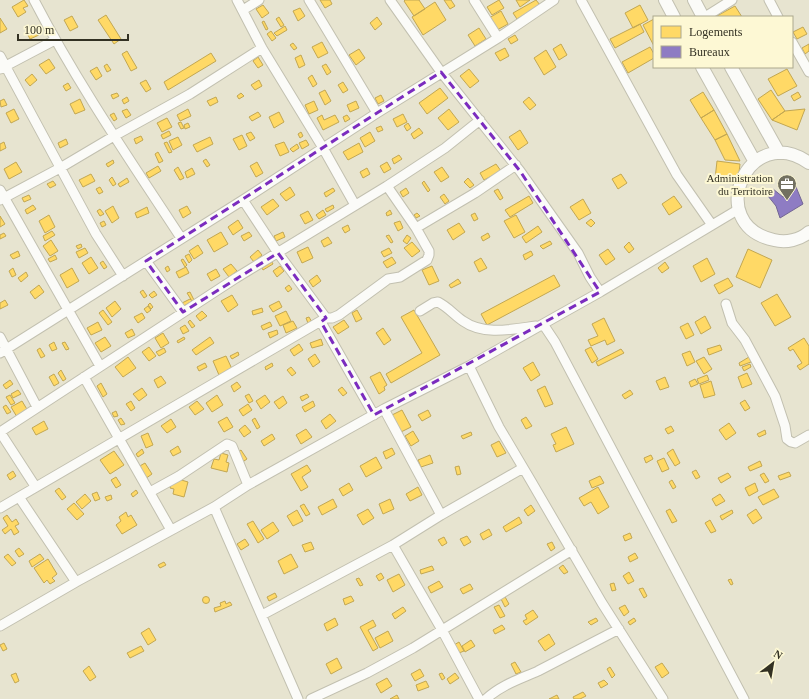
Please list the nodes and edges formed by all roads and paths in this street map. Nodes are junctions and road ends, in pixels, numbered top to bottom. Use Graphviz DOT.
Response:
graph roads {
  1 [pos="34,0"];
  2 [pos="237,0"];
  3 [pos="259,0"];
  4 [pos="309,0"];
  5 [pos="390,0"];
  6 [pos="474,0"];
  7 [pos="580,0"];
  8 [pos="665,0"];
  9 [pos="694,0"];
  10 [pos="732,0"];
  11 [pos="769,0"];
  12 [pos="552,1"];
  13 [pos="243,10"];
  14 [pos="673,16"];
  15 [pos="703,16"];
  16 [pos="706,16"];
  17 [pos="777,16"];
  18 [pos="498,38"];
  19 [pos="55,40"];
  20 [pos="793,44"];
  21 [pos="262,48"];
  22 [pos="0,56"];
  23 [pos="3,67"];
  24 [pos="703,68"];
  25 [pos="732,68"];
  26 [pos="441,72"];
  27 [pos="809,72"];
  28 [pos="377,113"];
  29 [pos="480,120"];
  30 [pos="114,136"];
  31 [pos="322,148"];
  32 [pos="778,153"];
  33 [pos="755,162"];
  34 [pos="809,163"];
  35 [pos="516,165"];
  36 [pos="60,168"];
  37 [pos="387,186"];
  38 [pos="2,196"];
  39 [pos="243,200"];
  40 [pos="355,205"];
  41 [pos="739,209"];
  42 [pos="712,225"];
  43 [pos="416,228"];
  44 [pos="808,235"];
  45 [pos="181,238"];
  46 [pos="278,253"];
  47 [pos="146,261"];
  48 [pos="122,276"];
  49 [pos="600,292"];
  50 [pos="726,304"];
  51 [pos="68,310"];
  52 [pos="420,311"];
  53 [pos="183,312"];
  54 [pos="323,320"];
  55 [pos="543,324"];
  56 [pos="0,338"];
  57 [pos="3,351"];
  58 [pos="100,366"];
  59 [pos="470,366"];
  60 [pos="84,377"];
  61 [pos="37,407"];
  62 [pos="384,409"];
  63 [pos="374,415"];
  64 [pos="0,432"];
  65 [pos="809,434"];
  66 [pos="120,439"];
  67 [pos="523,468"];
  68 [pos="248,485"];
  69 [pos="35,486"];
  70 [pos="150,492"];
  71 [pos="19,497"];
  72 [pos="214,507"];
  73 [pos="0,508"];
  74 [pos="441,515"];
  75 [pos="171,530"];
  76 [pos="393,545"];
  77 [pos="572,550"];
  78 [pos="76,582"];
  79 [pos="262,614"];
  80 [pos="0,626"];
  81 [pos="442,630"];
  82 [pos="619,630"];
  83 [pos="298,699"];
  84 [pos="311,699"];
  85 [pos="479,699"];
  86 [pos="486,699"];
  87 [pos="663,699"];
  88 [pos="744,699"];
  1 -- 19 [label="street"];
  2 -- 13 [label="street"];
  3 -- 13 [label="street"];
  4 -- 28 [label="street"];
  5 -- 26 [label="street"];
  6 -- 18 [label="street"];
  7 -- 42 [label="street"];
  8 -- 14 [label="street"];
  9 -- 15 [label="street"];
  10 -- 16 [label="street"];
  11 -- 17 [label="street"];
  12 -- 18 [label="street"];
  13 -- 21 [label="street"];
  18 -- 26 [label="street"];
  19 -- 23 [label="street"];
  19 -- 30 [label="street"];
  20 -- 27 [label="street"];
  21 -- 30 [label="street"];
  21 -- 31 [label="street"];
  22 -- 23 [label="street"];
  23 -- 36 [label="street"];
  24 -- 33 [label="street"];
  25 -- 32 [label="street"];
  26 -- 28 [label="street"];
  26 -- 29 [label="street"];
  28 -- 31 [label="street"];
  29 -- 35 [label="street"];
  29 -- 37 [label="street"];
  30 -- 36 [label="street"];
  30 -- 45 [label="street"];
  31 -- 39 [label="street"];
  31 -- 40 [label="street"];
  32 -- 33 [label="street"];
  32 -- 34 [label="street"];
  33 -- 41 [label="street"];
  35 -- 43 [label="street"];
  35 -- 49 [label="street"];
  36 -- 38 [label="street"];
  36 -- 48 [label="street"];
  37 -- 40 [label="street"];
  37 -- 43 [label="street"];
  38 -- 51 [label="street"];
  39 -- 45 [label="street"];
  39 -- 46 [label="street"];
  40 -- 46 [label="street"];
  41 -- 42 [label="street"];
  41 -- 44 [label="street"];
  42 -- 49 [label="street"];
  43 -- 54 [label="street"];
  45 -- 47 [label="street"];
  46 -- 53 [label="street"];
  46 -- 54 [label="street"];
  47 -- 48 [label="street"];
  47 -- 53 [label="street"];
  48 -- 51 [label="street"];
  49 -- 55 [label="street"];
  50 -- 65 [label="street"];
  51 -- 57 [label="street"];
  51 -- 58 [label="street"];
  52 -- 55 [label="street"];
  53 -- 58 [label="street"];
  54 -- 63 [label="street"];
  54 -- 66 [label="street"];
  55 -- 59 [label="street"];
  55 -- 88 [label="street"];
  56 -- 57 [label="street"];
  57 -- 61 [label="street"];
  58 -- 60 [label="street"];
  59 -- 62 [label="street"];
  59 -- 67 [label="street"];
  60 -- 61 [label="street"];
  60 -- 66 [label="street"];
  61 -- 64 [label="street"];
  62 -- 63 [label="street"];
  62 -- 74 [label="street"];
  63 -- 68 [label="street"];
  64 -- 69 [label="street"];
  66 -- 69 [label="street"];
  66 -- 70 [label="street"];
  67 -- 74 [label="street"];
  67 -- 77 [label="street"];
  68 -- 70 [label="street"];
  68 -- 72 [label="street"];
  69 -- 71 [label="street"];
  70 -- 75 [label="street"];
  71 -- 73 [label="street"];
  71 -- 78 [label="street"];
  72 -- 75 [label="street"];
  72 -- 79 [label="street"];
  74 -- 76 [label="street"];
  75 -- 78 [label="street"];
  76 -- 79 [label="street"];
  76 -- 81 [label="street"];
  77 -- 81 [label="street"];
  77 -- 82 [label="street"];
  78 -- 80 [label="street"];
  79 -- 83 [label="street"];
  81 -- 84 [label="street"];
  81 -- 85 [label="street"];
  82 -- 86 [label="street"];
  82 -- 87 [label="street"];
}
